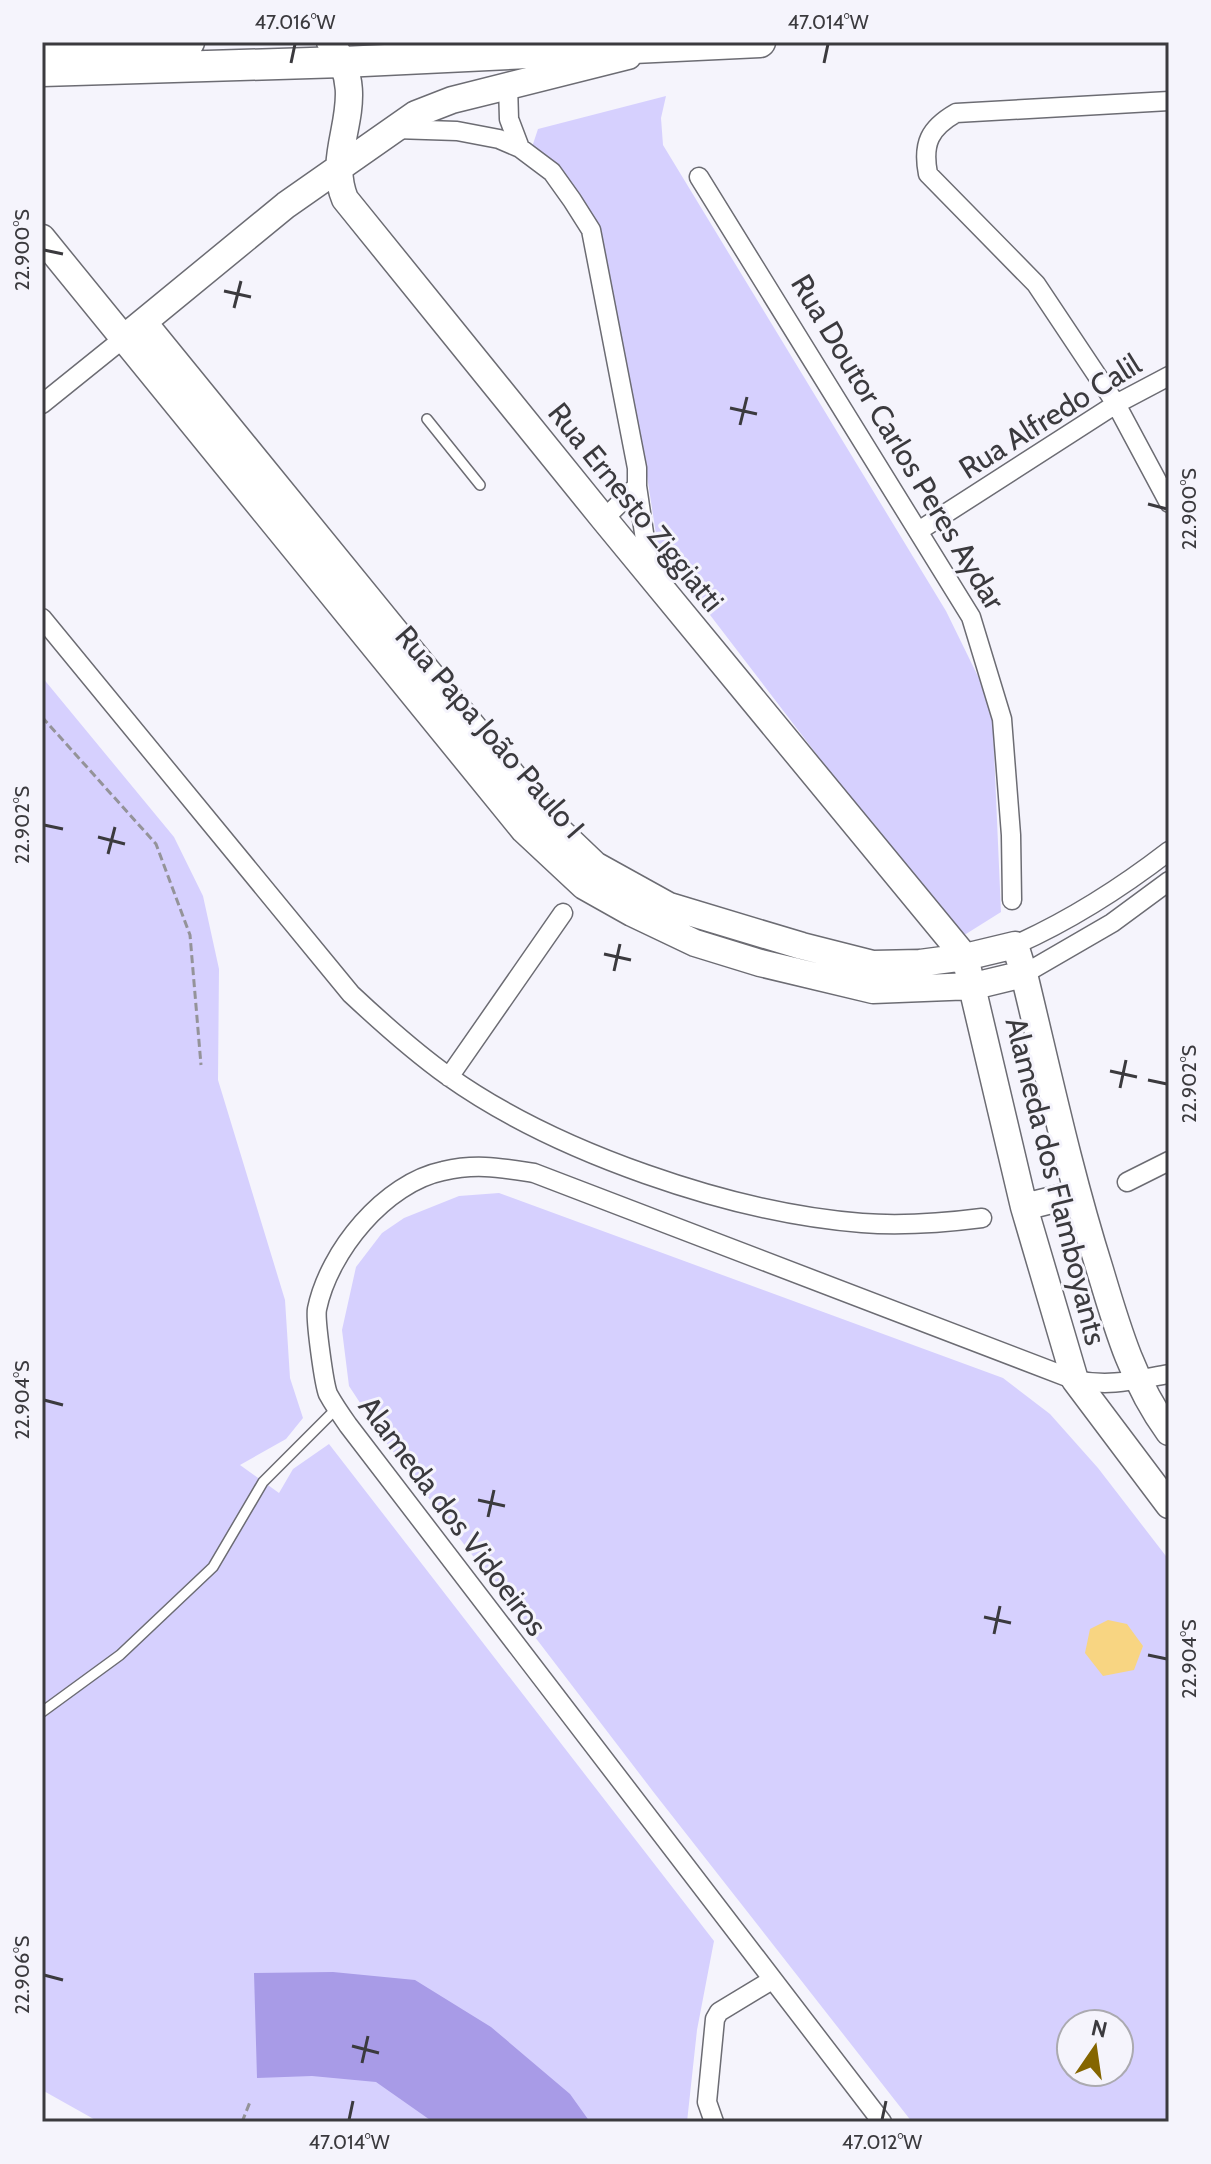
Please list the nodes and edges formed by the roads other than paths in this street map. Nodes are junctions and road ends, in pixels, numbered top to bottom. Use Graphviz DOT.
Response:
graph roads {
  1 [pos="189,42"];
  2 [pos="760,42"];
  3 [pos="666,46"];
  4 [pos="42,48"];
  5 [pos="337,52"];
  6 [pos="42,71"];
  7 [pos="508,85"];
  8 [pos="1169,101"];
  9 [pos="392,129"];
  10 [pos="520,148"];
  11 [pos="338,168"];
  12 [pos="699,177"];
  13 [pos="42,238"];
  14 [pos="134,330"];
  15 [pos="1169,376"];
  16 [pos="42,404"];
  17 [pos="1116,404"];
  18 [pos="427,419"];
  19 [pos="480,485"];
  20 [pos="637,486"];
  21 [pos="1169,503"];
  22 [pos="604,519"];
  23 [pos="920,530"];
  24 [pos="651,576"];
  25 [pos="42,618"];
  26 [pos="1169,851"];
  27 [pos="1169,881"];
  28 [pos="1012,900"];
  29 [pos="563,913"];
  30 [pos="1015,945"];
  31 [pos="965,957"];
  32 [pos="1024,974"];
  33 [pos="974,986"];
  34 [pos="449,1077"];
  35 [pos="1169,1161"];
  36 [pos="1127,1182"];
  37 [pos="1076,1194"];
  38 [pos="1024,1207"];
  39 [pos="982,1218"];
  40 [pos="1169,1374"];
  41 [pos="1137,1379"];
  42 [pos="1075,1380"];
  43 [pos="337,1408"];
  44 [pos="1169,1432"];
  45 [pos="1169,1505"];
  46 [pos="42,1712"];
  47 [pos="772,1980"];
  48 [pos="714,2122"];
  49 [pos="882,2122"];
  1 -- 4 [label="main road"];
  2 -- 3 [label="main road"];
  3 -- 5 [label="main road"];
  3 -- 7 [label="street"];
  5 -- 6 [label="main road"];
  5 -- 11 [label="street, Rua Ernesto Ziggiatti"];
  7 -- 9 [label="street"];
  7 -- 10 [label="street"];
  8 -- 17 [label="street"];
  9 -- 10 [label="street"];
  9 -- 11 [label="street"];
  10 -- 20 [label="street"];
  11 -- 14 [label="street"];
  11 -- 22 [label="street, Rua Ernesto Ziggiatti"];
  12 -- 23 [label="street, Rua Doutor Carlos Peres Aydar"];
  13 -- 14 [label="street, Rua Papa João Paulo I"];
  14 -- 16 [label="street"];
  14 -- 31 [label="street, Rua Papa João Paulo I"];
  14 -- 33 [label="street, Rua Papa João Paulo I"];
  15 -- 17 [label="street, Rua Alfredo Calil"];
  17 -- 21 [label="street"];
  17 -- 23 [label="street, Rua Alfredo Calil"];
  18 -- 19 [label="lane"];
  20 -- 22 [label="street"];
  20 -- 24 [label="street"];
  22 -- 24 [label="street, Rua Ernesto Ziggiatti"];
  23 -- 28 [label="street, Rua Doutor Carlos Peres Aydar"];
  24 -- 31 [label="street, Rua Ernesto Ziggiatti"];
  25 -- 34 [label="street"];
  26 -- 30 [label="street, Rua Papa João Paulo I"];
  27 -- 32 [label="street, Rua Papa João Paulo I"];
  29 -- 34 [label="street"];
  30 -- 31 [label="street, Rua Papa João Paulo I"];
  30 -- 32 [label="street"];
  31 -- 33 [label="street, Rua Ernesto Ziggiatti"];
  32 -- 33 [label="street, Rua Papa João Paulo I"];
  32 -- 37 [label="street, Alameda dos Flamboyants"];
  33 -- 38 [label="street, Alameda dos Flamboyants"];
  34 -- 39 [label="street"];
  35 -- 36 [label="street"];
  37 -- 38 [label="street"];
  37 -- 41 [label="street, Alameda dos Flamboyants"];
  38 -- 42 [label="street, Alameda dos Flamboyants"];
  40 -- 41 [label="street, Alameda dos Vidoeiros"];
  41 -- 42 [label="street, Alameda dos Vidoeiros"];
  41 -- 44 [label="street, Alameda dos Flamboyants"];
  42 -- 43 [label="street, Alameda dos Vidoeiros"];
  42 -- 45 [label="street, Alameda dos Flamboyants"];
  43 -- 46 [label="lane"];
  43 -- 47 [label="street, Alameda dos Vidoeiros"];
  47 -- 48 [label="street"];
  47 -- 49 [label="street, Alameda dos Vidoeiros"];
}
